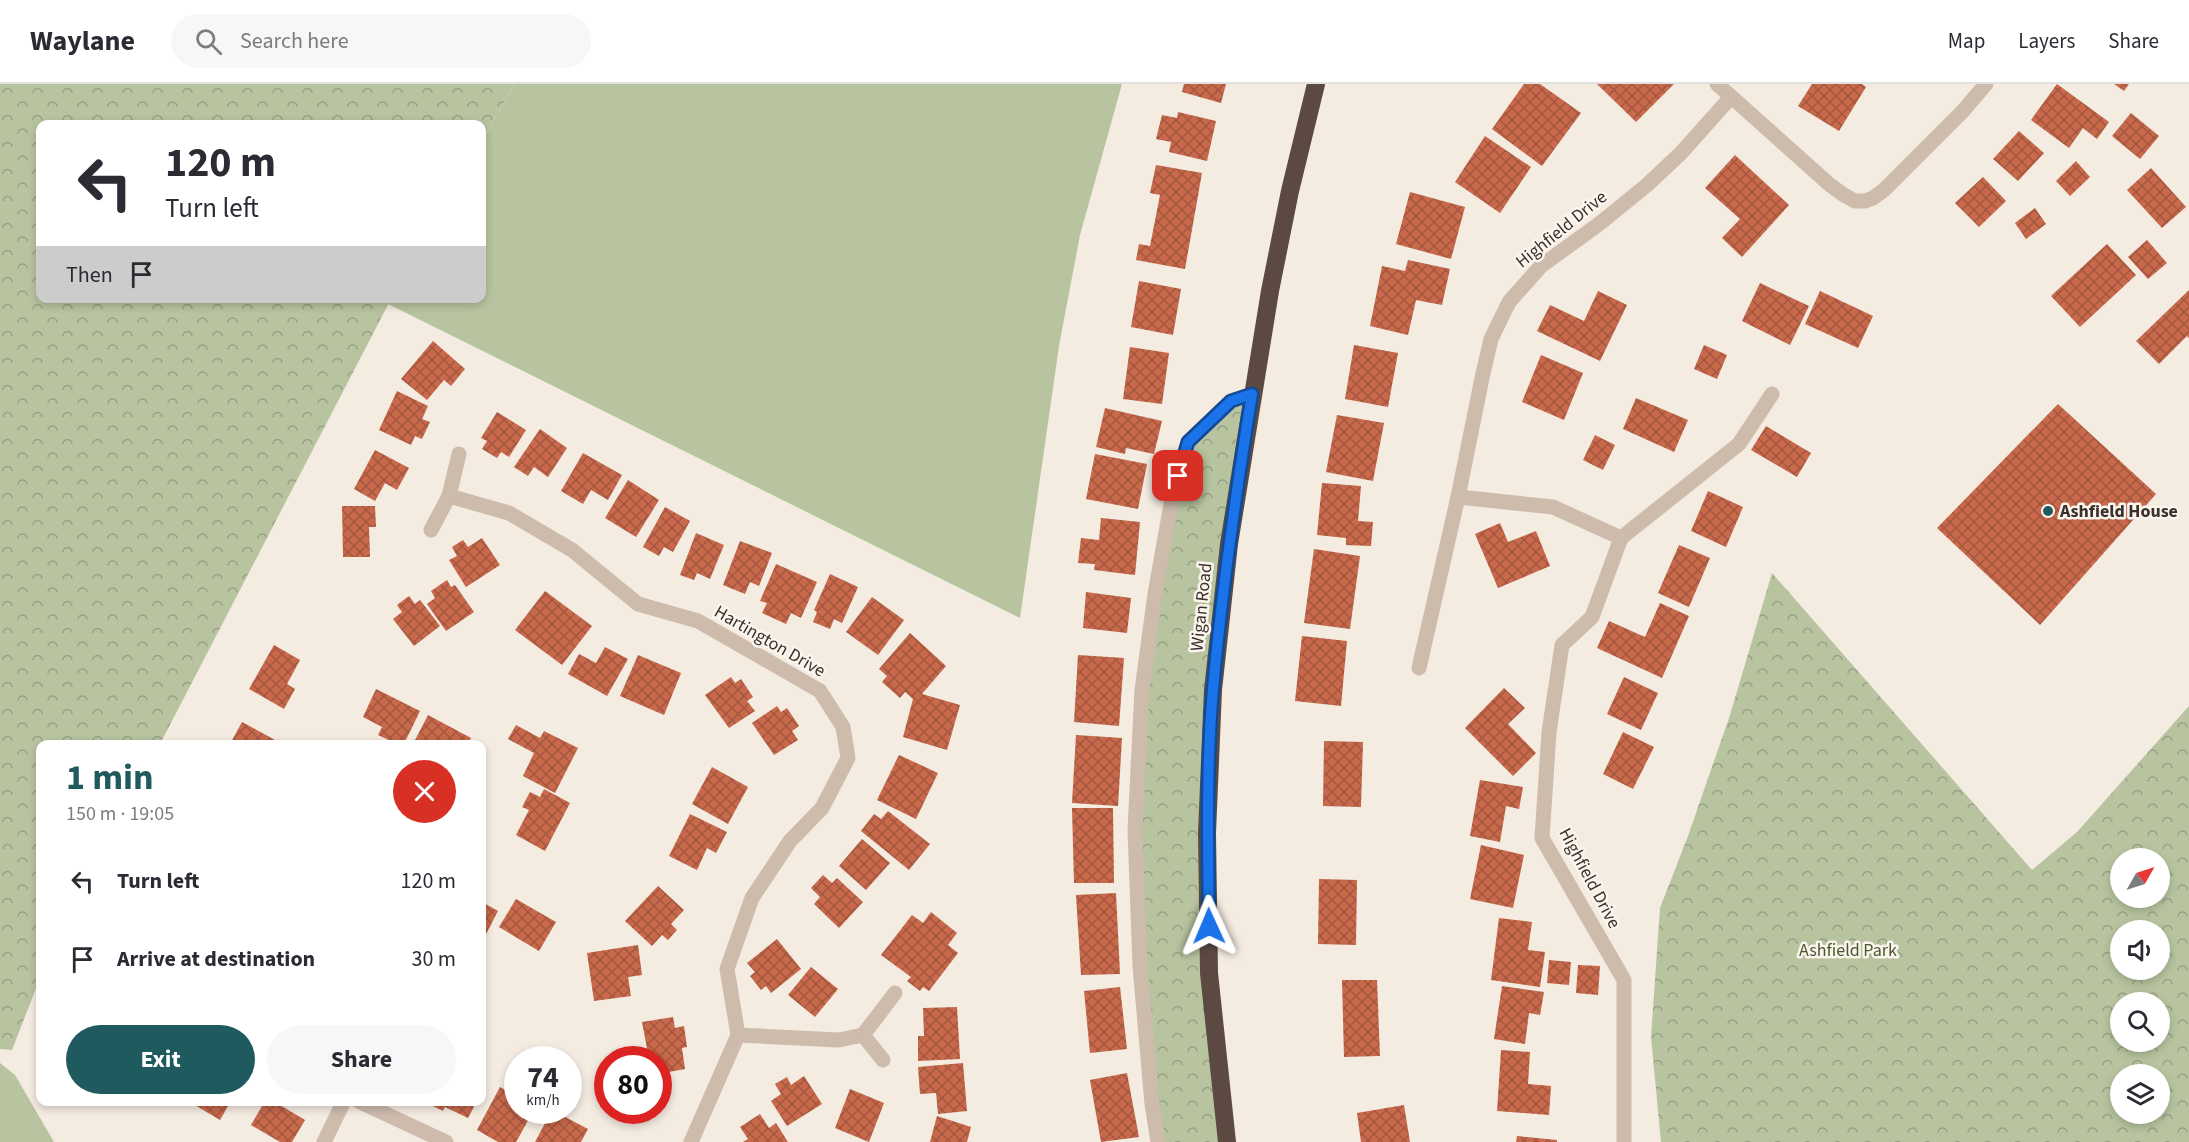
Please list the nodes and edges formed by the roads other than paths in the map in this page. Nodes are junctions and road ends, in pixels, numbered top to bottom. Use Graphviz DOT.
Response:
graph roads {
  1 [pos="1316,84"];
  2 [pos="1717,84"];
  3 [pos="1986,84"];
  4 [pos="1731,97"];
  5 [pos="1252,394"];
  6 [pos="1772,394"];
  7 [pos="459,454"];
  8 [pos="449,496"];
  9 [pos="1458,497"];
  10 [pos="431,530"];
  11 [pos="1621,538"];
  12 [pos="1419,668"];
  13 [pos="895,993"];
  14 [pos="738,1035"];
  15 [pos="863,1035"];
  16 [pos="883,1060"];
  17 [pos="342,1106"];
  18 [pos="369,1106"];
  19 [pos="324,1142"];
  20 [pos="446,1142"];
  21 [pos="692,1142"];
  22 [pos="1158,1142"];
  23 [pos="1227,1142"];
  24 [pos="1624,1142"];
  1 -- 5 [label="highway, Wigan Road"];
  2 -- 4 [label="street"];
  3 -- 4 [label="street"];
  4 -- 9 [label="street, Highfield Drive"];
  5 -- 22 [label="street"];
  5 -- 23 [label="highway, Wigan Road"];
  6 -- 11 [label="street"];
  7 -- 8 [label="street"];
  8 -- 10 [label="street"];
  8 -- 14 [label="street, Hartington Drive"];
  9 -- 11 [label="street"];
  9 -- 12 [label="street, Highfield Drive"];
  11 -- 24 [label="street, Highfield Drive"];
  13 -- 15 [label="street"];
  14 -- 15 [label="street"];
  14 -- 21 [label="street"];
  15 -- 16 [label="street"];
  17 -- 19 [label="street"];
  18 -- 20 [label="street"];
}
